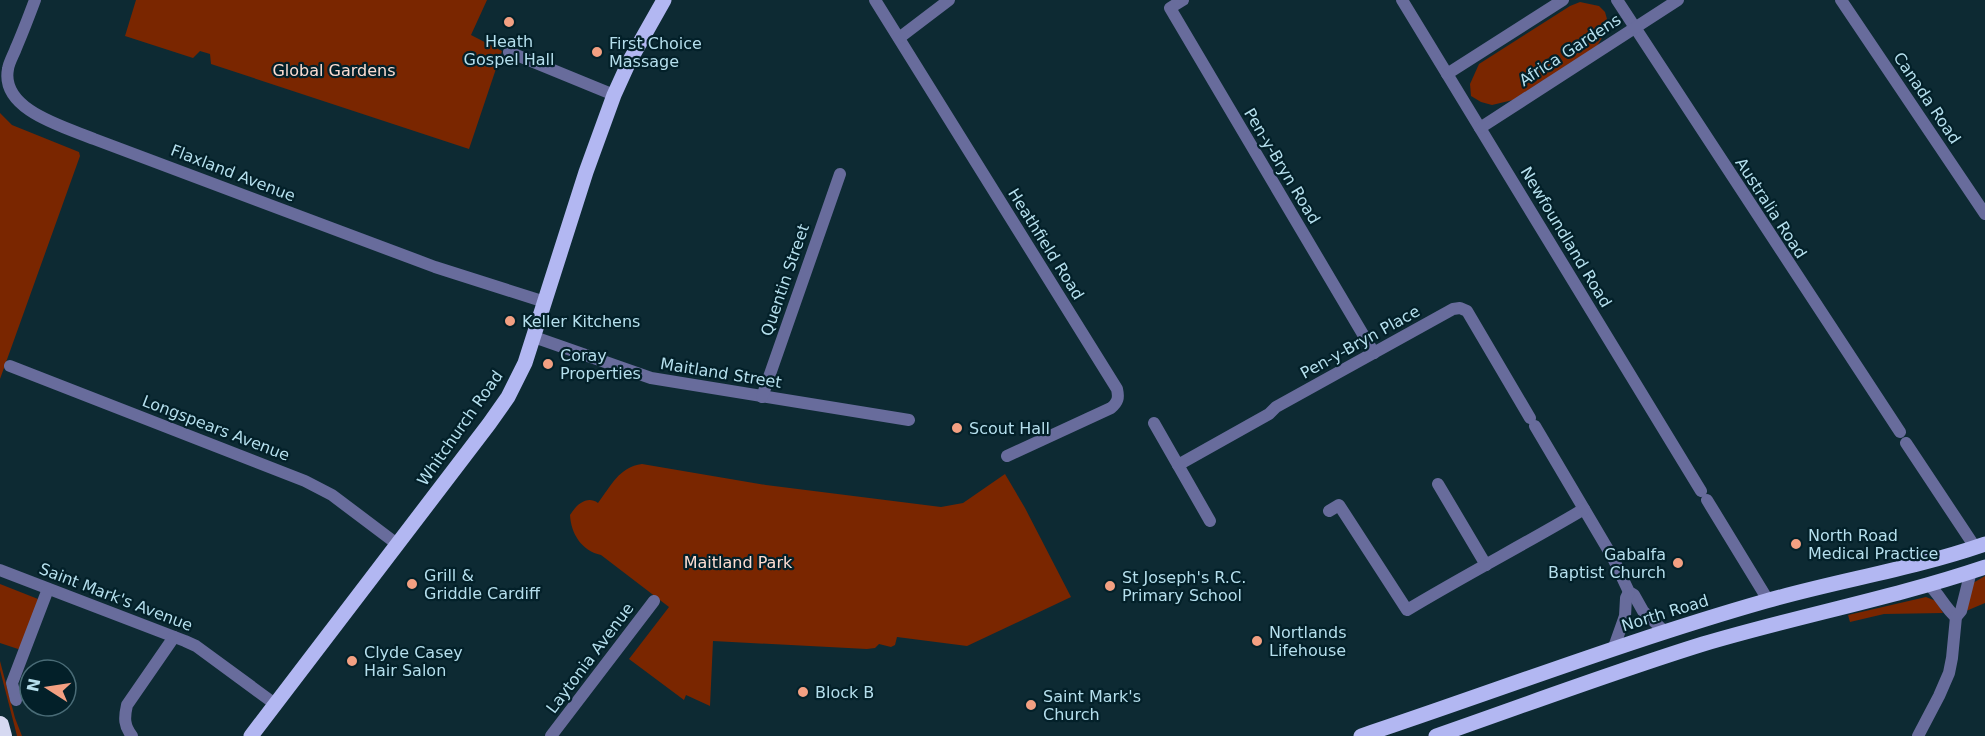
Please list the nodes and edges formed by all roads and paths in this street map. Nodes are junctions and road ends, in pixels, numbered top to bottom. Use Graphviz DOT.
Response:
graph roads {
  1 [pos="35,0"];
  2 [pos="664,0"];
  3 [pos="875,0"];
  4 [pos="949,0"];
  5 [pos="1183,0"];
  6 [pos="1402,0"];
  7 [pos="1563,0"];
  8 [pos="1617,0"];
  9 [pos="1678,0"];
  10 [pos="1841,0"];
  11 [pos="1635,28"];
  12 [pos="899,38"];
  13 [pos="509,52"];
  14 [pos="1447,74"];
  15 [pos="614,95"];
  16 [pos="1480,128"];
  17 [pos="840,174"];
  18 [pos="1985,214"];
  19 [pos="545,302"];
  20 [pos="534,337"];
  21 [pos="1374,353"];
  22 [pos="10,366"];
  23 [pos="762,396"];
  24 [pos="909,420"];
  25 [pos="1154,423"];
  26 [pos="1007,456"];
  27 [pos="1178,465"];
  28 [pos="1438,484"];
  29 [pos="1584,509"];
  30 [pos="1329,511"];
  31 [pos="1210,521"];
  32 [pos="397,544"];
  33 [pos="1980,545"];
  34 [pos="1485,565"];
  35 [pos="1978,569"];
  36 [pos="0,570"];
  37 [pos="1929,585"];
  38 [pos="48,589"];
  39 [pos="1629,592"];
  40 [pos="1768,600"];
  41 [pos="654,601"];
  42 [pos="1956,617"];
  43 [pos="1664,632"];
  44 [pos="174,637"];
  45 [pos="1614,647"];
  46 [pos="16,700"];
  47 [pos="275,704"];
  48 [pos="0,725"];
  49 [pos="3,736"];
  50 [pos="132,736"];
  51 [pos="251,736"];
  52 [pos="551,736"];
  53 [pos="1361,736"];
  54 [pos="1436,736"];
  55 [pos="1918,736"];
  1 -- 19 [label="street, Flaxland Avenue"];
  2 -- 15 [label="main road, Whitchurch Road"];
  3 -- 12 [label="street, Heathfield Road"];
  4 -- 12 [label="street"];
  5 -- 21 [label="street, Pen-y-Bryn Road"];
  6 -- 14 [label="street, Newfoundland Road"];
  7 -- 14 [label="street"];
  8 -- 11 [label="street, Australia Road"];
  9 -- 11 [label="street, Africa Gardens"];
  10 -- 18 [label="street, Canada Road"];
  11 -- 16 [label="street, Africa Gardens"];
  11 -- 33 [label="street, Australia Road"];
  12 -- 26 [label="street, Heathfield Road"];
  13 -- 15 [label="street"];
  14 -- 16 [label="street, Newfoundland Road"];
  15 -- 19 [label="main road, Whitchurch Road"];
  16 -- 40 [label="street, Newfoundland Road"];
  17 -- 23 [label="street, Quentin Street"];
  19 -- 20 [label="main road, Whitchurch Road"];
  20 -- 23 [label="street, Maitland Street"];
  20 -- 32 [label="main road, Whitchurch Road"];
  21 -- 27 [label="street, Pen-y-Bryn Place"];
  21 -- 29 [label="street, Pen-y-Bryn Place"];
  22 -- 32 [label="street, Longspears Avenue"];
  23 -- 24 [label="street, Maitland Street"];
  25 -- 27 [label="street"];
  27 -- 31 [label="street"];
  28 -- 34 [label="street"];
  29 -- 34 [label="street"];
  29 -- 39 [label="street"];
  30 -- 34 [label="street"];
  32 -- 47 [label="main road, Whitchurch Road"];
  33 -- 40 [label="main road, North Road"];
  35 -- 37 [label="main road"];
  35 -- 42 [label="street"];
  36 -- 38 [label="street, Saint Mark's Avenue"];
  37 -- 42 [label="street"];
  37 -- 54 [label="main road"];
  38 -- 44 [label="street, Saint Mark's Avenue"];
  38 -- 46 [label="street"];
  39 -- 43 [label="street"];
  39 -- 45 [label="street"];
  40 -- 43 [label="main road, North Road"];
  41 -- 52 [label="street, Laytonia Avenue"];
  42 -- 55 [label="street"];
  43 -- 45 [label="main road, North Road"];
  44 -- 47 [label="street, Saint Mark's Avenue"];
  44 -- 50 [label="street"];
  45 -- 53 [label="main road, North Road"];
  47 -- 51 [label="main road, Whitchurch Road"];
  48 -- 49 [label="highway"];
}
